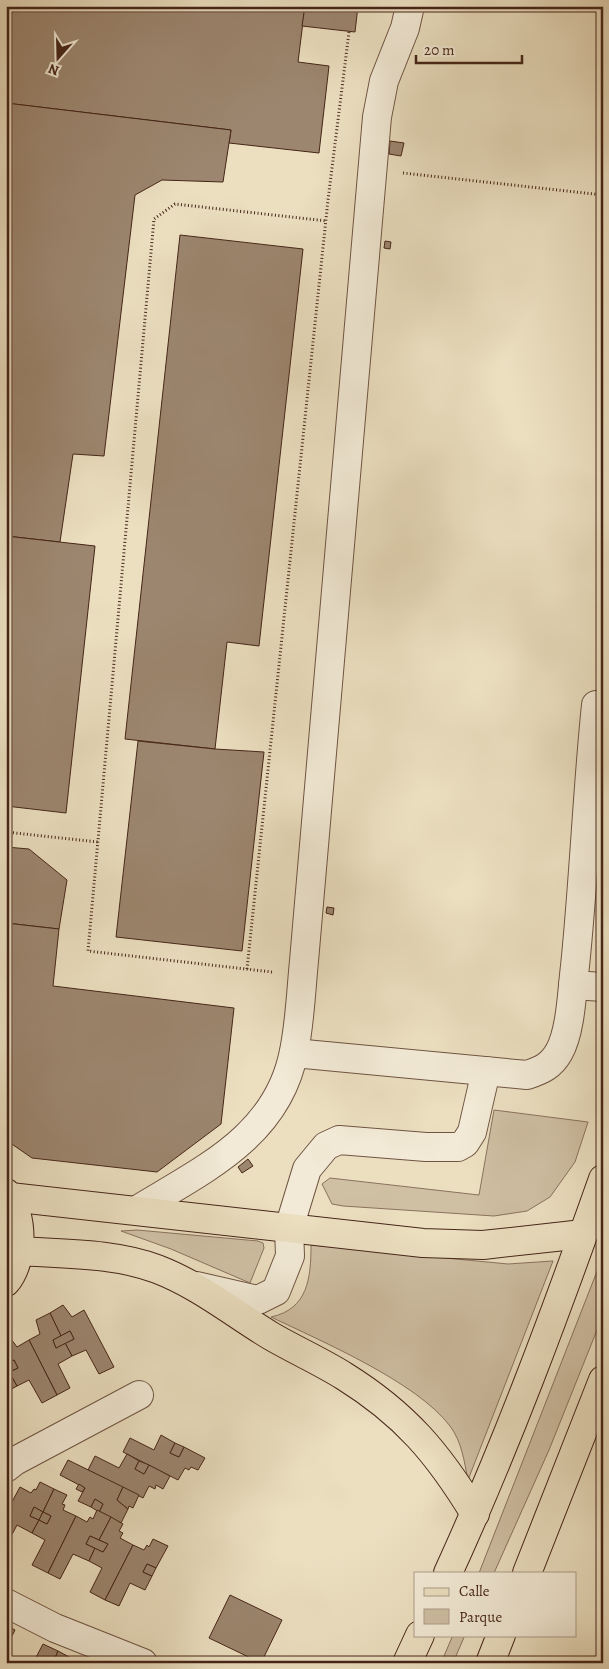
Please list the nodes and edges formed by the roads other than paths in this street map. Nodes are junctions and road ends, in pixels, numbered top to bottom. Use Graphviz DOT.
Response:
graph roads {
  1 [pos="410,6"];
  2 [pos="603,706"];
  3 [pos="573,985"];
  4 [pos="603,987"];
  5 [pos="294,1053"];
  6 [pos="486,1071"];
  7 [pos="603,1179"];
  8 [pos="8,1195"];
  9 [pos="137,1210"];
  10 [pos="289,1228"];
  11 [pos="583,1234"];
  12 [pos="19,1251"];
  13 [pos="6,1282"];
  14 [pos="193,1285"];
  15 [pos="603,1380"];
  16 [pos="139,1395"];
  17 [pos="6,1468"];
  18 [pos="475,1514"];
  19 [pos="448,1572"];
  20 [pos="527,1572"];
  21 [pos="6,1603"];
  22 [pos="420,1636"];
  23 [pos="501,1636"];
  24 [pos="143,1663"];
  25 [pos="407,1663"];
  26 [pos="490,1663"];
  1 -- 5 [label="street"];
  2 -- 3 [label="street"];
  3 -- 4 [label="street"];
  3 -- 6 [label="street"];
  5 -- 6 [label="street"];
  5 -- 9 [label="street"];
  6 -- 10 [label="street"];
  7 -- 11 [label="main road"];
  8 -- 9 [label="main road"];
  8 -- 12 [label="main road"];
  9 -- 10 [label="main road"];
  10 -- 11 [label="main road"];
  10 -- 14 [label="street"];
  11 -- 18 [label="main road"];
  12 -- 13 [label="main road"];
  12 -- 14 [label="main road"];
  14 -- 18 [label="main road"];
  15 -- 20 [label="main road"];
  16 -- 17 [label="street"];
  18 -- 19 [label="main road"];
  21 -- 24 [label="street"];
  22 -- 25 [label="main road"];
  23 -- 26 [label="main road"];
}
